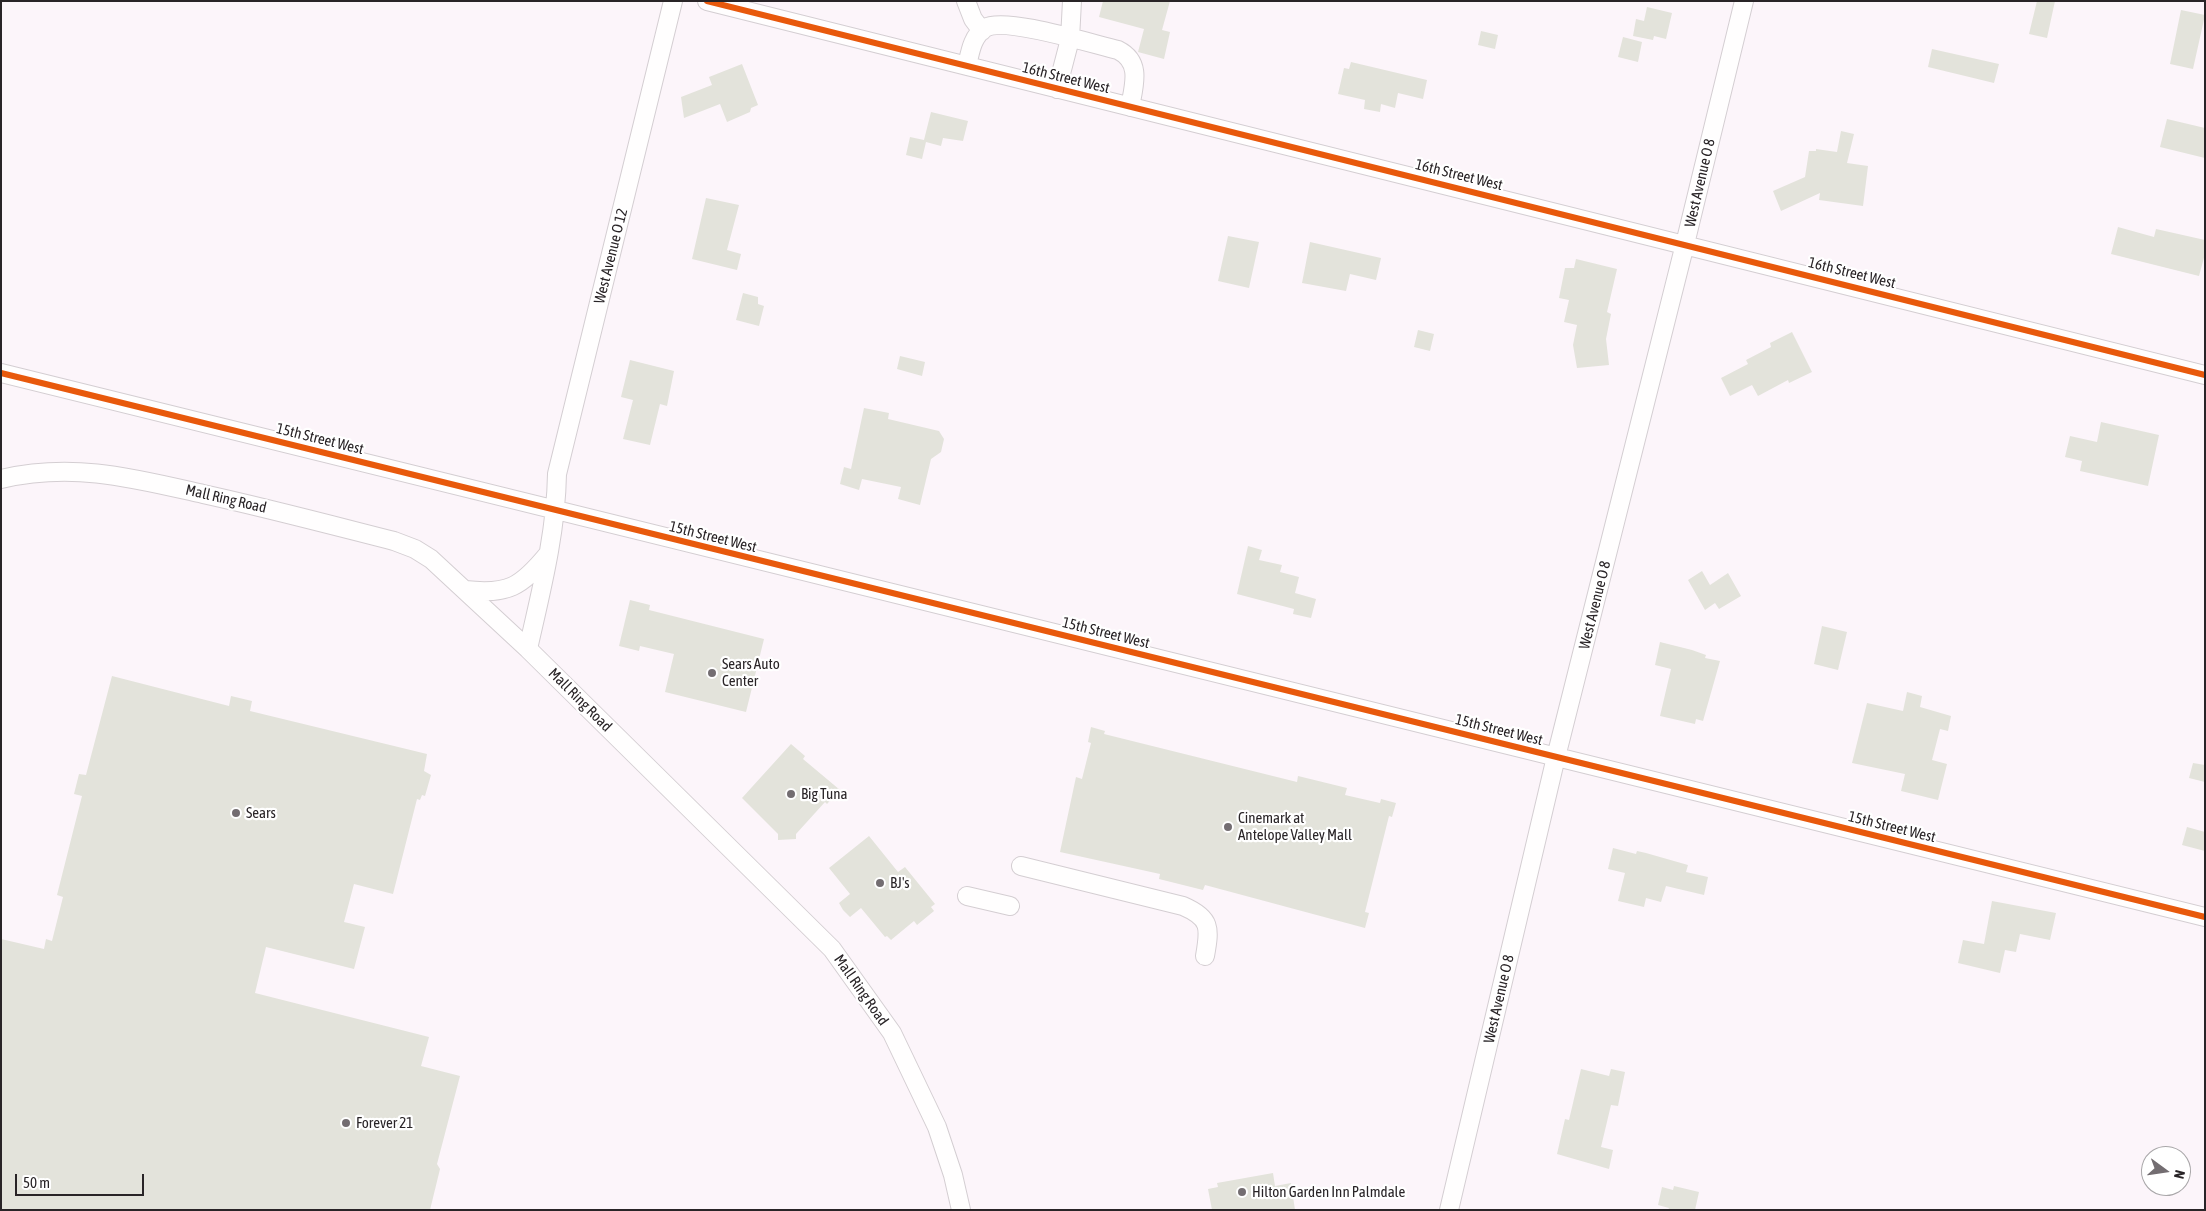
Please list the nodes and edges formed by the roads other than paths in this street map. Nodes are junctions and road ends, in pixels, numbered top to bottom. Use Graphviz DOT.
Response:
graph roads {
  1 [pos="673,1"];
  2 [pos="706,1"];
  3 [pos="966,1"];
  4 [pos="1072,1"];
  5 [pos="1744,1"];
  6 [pos="982,31"];
  7 [pos="1070,39"];
  8 [pos="967,66"];
  9 [pos="1057,89"];
  10 [pos="1130,107"];
  11 [pos="1686,244"];
  12 [pos="1,373"];
  13 [pos="2205,375"];
  14 [pos="1,479"];
  15 [pos="557,511"];
  16 [pos="550,552"];
  17 [pos="465,590"];
  18 [pos="528,649"];
  19 [pos="1556,757"];
  20 [pos="1020,866"];
  21 [pos="967,896"];
  22 [pos="1010,906"];
  23 [pos="2205,917"];
  24 [pos="1205,956"];
  25 [pos="961,1210"];
  26 [pos="1449,1210"];
  1 -- 15 [label="street, West Avenue O 12"];
  2 -- 8 [label="street, 16th Street West"];
  3 -- 6 [label="street"];
  4 -- 7 [label="street"];
  5 -- 11 [label="street, West Avenue O 8"];
  6 -- 7 [label="street"];
  6 -- 8 [label="street"];
  7 -- 9 [label="street"];
  7 -- 10 [label="street"];
  8 -- 9 [label="street, 16th Street West"];
  9 -- 10 [label="street, 16th Street West"];
  10 -- 11 [label="street, 16th Street West"];
  11 -- 13 [label="street, 16th Street West"];
  11 -- 19 [label="street, West Avenue O 8"];
  12 -- 15 [label="street, 15th Street West"];
  14 -- 17 [label="street, Mall Ring Road"];
  15 -- 16 [label="street, West Avenue O 12"];
  15 -- 19 [label="street, 15th Street West"];
  16 -- 17 [label="street"];
  16 -- 18 [label="street, West Avenue O 12"];
  17 -- 18 [label="street, Mall Ring Road"];
  18 -- 25 [label="street, Mall Ring Road"];
  19 -- 23 [label="street, 15th Street West"];
  19 -- 26 [label="street, West Avenue O 8"];
  20 -- 24 [label="street"];
  21 -- 22 [label="street"];
}
